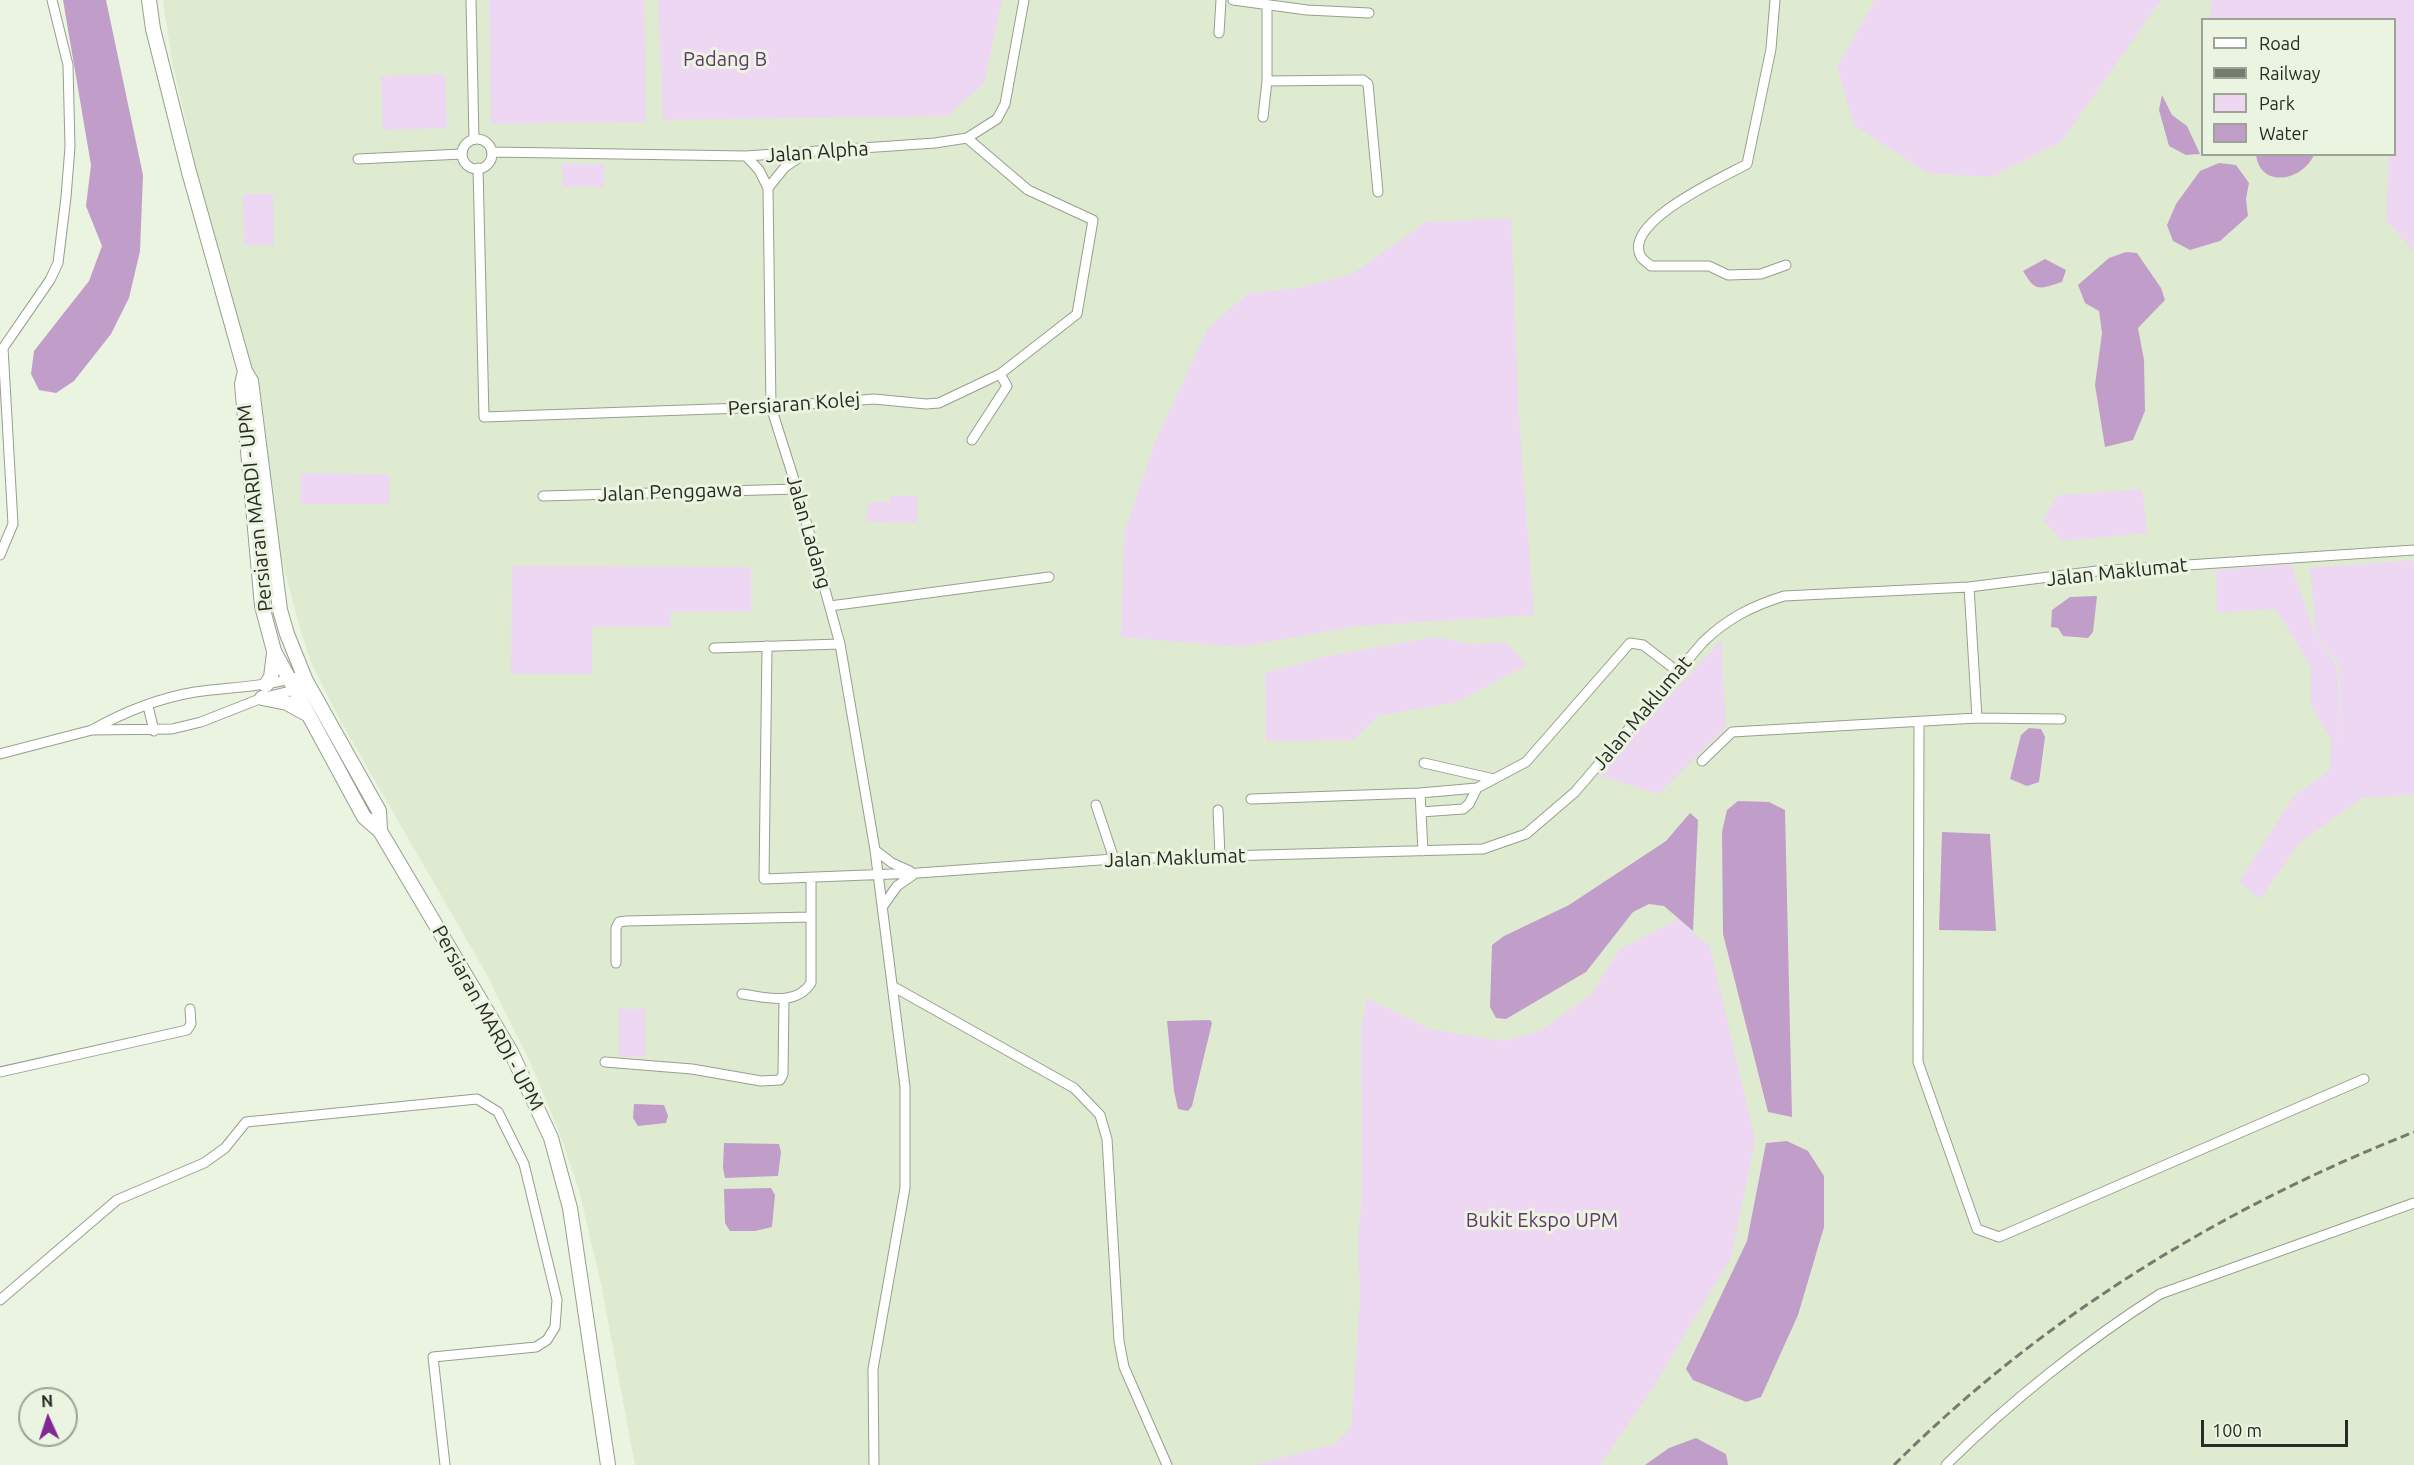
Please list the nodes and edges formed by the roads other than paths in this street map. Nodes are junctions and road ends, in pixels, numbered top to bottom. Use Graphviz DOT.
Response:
graph roads {
  1 [pos="52,0"];
  2 [pos="149,0"];
  3 [pos="471,0"];
  4 [pos="1024,0"];
  5 [pos="1221,0"];
  6 [pos="1233,0"];
  7 [pos="1775,0"];
  8 [pos="1267,6"];
  9 [pos="1370,13"];
  10 [pos="1219,33"];
  11 [pos="1267,81"];
  12 [pos="1263,117"];
  13 [pos="967,138"];
  14 [pos="474,140"];
  15 [pos="492,152"];
  16 [pos="462,154"];
  17 [pos="805,154"];
  18 [pos="746,156"];
  19 [pos="358,159"];
  20 [pos="478,168"];
  21 [pos="768,188"];
  22 [pos="1378,192"];
  23 [pos="1786,265"];
  24 [pos="245,370"];
  25 [pos="1000,374"];
  26 [pos="771,407"];
  27 [pos="972,440"];
  28 [pos="797,489"];
  29 [pos="543,496"];
  30 [pos="2414,550"];
  31 [pos="0,555"];
  32 [pos="1049,577"];
  33 [pos="1969,587"];
  34 [pos="830,606"];
  35 [pos="840,644"];
  36 [pos="767,646"];
  37 [pos="714,648"];
  38 [pos="274,651"];
  39 [pos="1677,671"];
  40 [pos="307,681"];
  41 [pos="291,685"];
  42 [pos="264,692"];
  43 [pos="148,706"];
  44 [pos="307,714"];
  45 [pos="1977,718"];
  46 [pos="2061,719"];
  47 [pos="1919,722"];
  48 [pos="92,730"];
  49 [pos="154,731"];
  50 [pos="0,754"];
  51 [pos="1702,761"];
  52 [pos="1424,763"];
  53 [pos="1494,779"];
  54 [pos="1478,788"];
  55 [pos="1420,793"];
  56 [pos="1251,799"];
  57 [pos="1096,805"];
  58 [pos="1218,810"];
  59 [pos="1421,812"];
  60 [pos="380,831"];
  61 [pos="875,850"];
  62 [pos="1423,851"];
  63 [pos="1220,856"];
  64 [pos="1114,859"];
  65 [pos="918,873"];
  66 [pos="878,875"];
  67 [pos="811,879"];
  68 [pos="883,906"];
  69 [pos="810,917"];
  70 [pos="616,963"];
  71 [pos="894,987"];
  72 [pos="742,994"];
  73 [pos="784,999"];
  74 [pos="190,1009"];
  75 [pos="605,1062"];
  76 [pos="0,1072"];
  77 [pos="2364,1079"];
  78 [pos="2414,1203"];
  79 [pos="0,1300"];
  80 [pos="445,1465"];
  81 [pos="608,1465"];
  82 [pos="874,1465"];
  83 [pos="1167,1465"];
  84 [pos="1946,1465"];
  1 -- 31 [label="street"];
  2 -- 24 [label="street, Persiaran MARDI - UPM"];
  3 -- 14 [label="street"];
  4 -- 13 [label="street, Jalan Alpha"];
  5 -- 10 [label="street"];
  6 -- 8 [label="street"];
  7 -- 23 [label="street"];
  8 -- 9 [label="street"];
  8 -- 11 [label="street"];
  11 -- 12 [label="street"];
  11 -- 22 [label="street"];
  13 -- 17 [label="street, Jalan Alpha"];
  13 -- 25 [label="street, Persiaran Kolej"];
  14 -- 15 [label="street"];
  14 -- 16 [label="street"];
  15 -- 18 [label="street, Jalan Alpha"];
  15 -- 20 [label="street"];
  16 -- 19 [label="street"];
  16 -- 20 [label="street"];
  17 -- 18 [label="street, Jalan Alpha"];
  17 -- 21 [label="street"];
  18 -- 21 [label="street"];
  20 -- 26 [label="street, Persiaran Kolej"];
  21 -- 26 [label="street, Jalan Ladang"];
  24 -- 38 [label="street, Persiaran MARDI - UPM"];
  24 -- 40 [label="street, Persiaran MARDI - UPM"];
  25 -- 26 [label="street, Persiaran Kolej"];
  25 -- 27 [label="street"];
  26 -- 28 [label="street, Jalan Ladang"];
  28 -- 29 [label="street, Jalan Penggawa"];
  28 -- 34 [label="street, Jalan Ladang"];
  30 -- 33 [label="street, Jalan Maklumat"];
  32 -- 34 [label="street"];
  33 -- 39 [label="street, Jalan Maklumat"];
  33 -- 45 [label="street"];
  34 -- 35 [label="street, Jalan Ladang"];
  35 -- 36 [label="street"];
  35 -- 61 [label="street, Jalan Ladang"];
  36 -- 37 [label="street"];
  36 -- 67 [label="street, Jalan Maklumat"];
  38 -- 41 [label="street, Persiaran MARDI - UPM"];
  38 -- 42 [label="street"];
  39 -- 53 [label="street"];
  39 -- 62 [label="street, Jalan Maklumat"];
  40 -- 41 [label="street"];
  40 -- 60 [label="street, Persiaran MARDI - UPM"];
  41 -- 42 [label="street"];
  41 -- 44 [label="street, Persiaran MARDI - UPM"];
  42 -- 43 [label="street"];
  42 -- 44 [label="street"];
  42 -- 49 [label="street"];
  43 -- 48 [label="street"];
  43 -- 49 [label="street"];
  44 -- 60 [label="street, Persiaran MARDI - UPM"];
  45 -- 46 [label="street"];
  45 -- 47 [label="street"];
  47 -- 51 [label="street"];
  47 -- 77 [label="street"];
  48 -- 49 [label="street"];
  48 -- 50 [label="street"];
  52 -- 53 [label="street"];
  53 -- 54 [label="street"];
  54 -- 55 [label="street"];
  54 -- 59 [label="street"];
  55 -- 56 [label="street"];
  55 -- 59 [label="street"];
  57 -- 64 [label="street"];
  58 -- 63 [label="street"];
  59 -- 62 [label="street"];
  60 -- 81 [label="street, Persiaran MARDI - UPM"];
  61 -- 65 [label="street"];
  61 -- 66 [label="street, Jalan Ladang"];
  62 -- 63 [label="street, Jalan Maklumat"];
  63 -- 64 [label="street, Jalan Maklumat"];
  64 -- 65 [label="street, Jalan Maklumat"];
  65 -- 66 [label="street, Jalan Maklumat"];
  65 -- 68 [label="street"];
  66 -- 67 [label="street, Jalan Maklumat"];
  66 -- 68 [label="street, Jalan Ladang"];
  67 -- 69 [label="street"];
  68 -- 71 [label="street, Jalan Ladang"];
  69 -- 70 [label="street"];
  69 -- 73 [label="street"];
  71 -- 82 [label="street, Jalan Ladang"];
  71 -- 83 [label="street"];
  72 -- 73 [label="street"];
  73 -- 75 [label="street"];
  74 -- 76 [label="street"];
  78 -- 84 [label="street"];
  79 -- 80 [label="street"];
}
